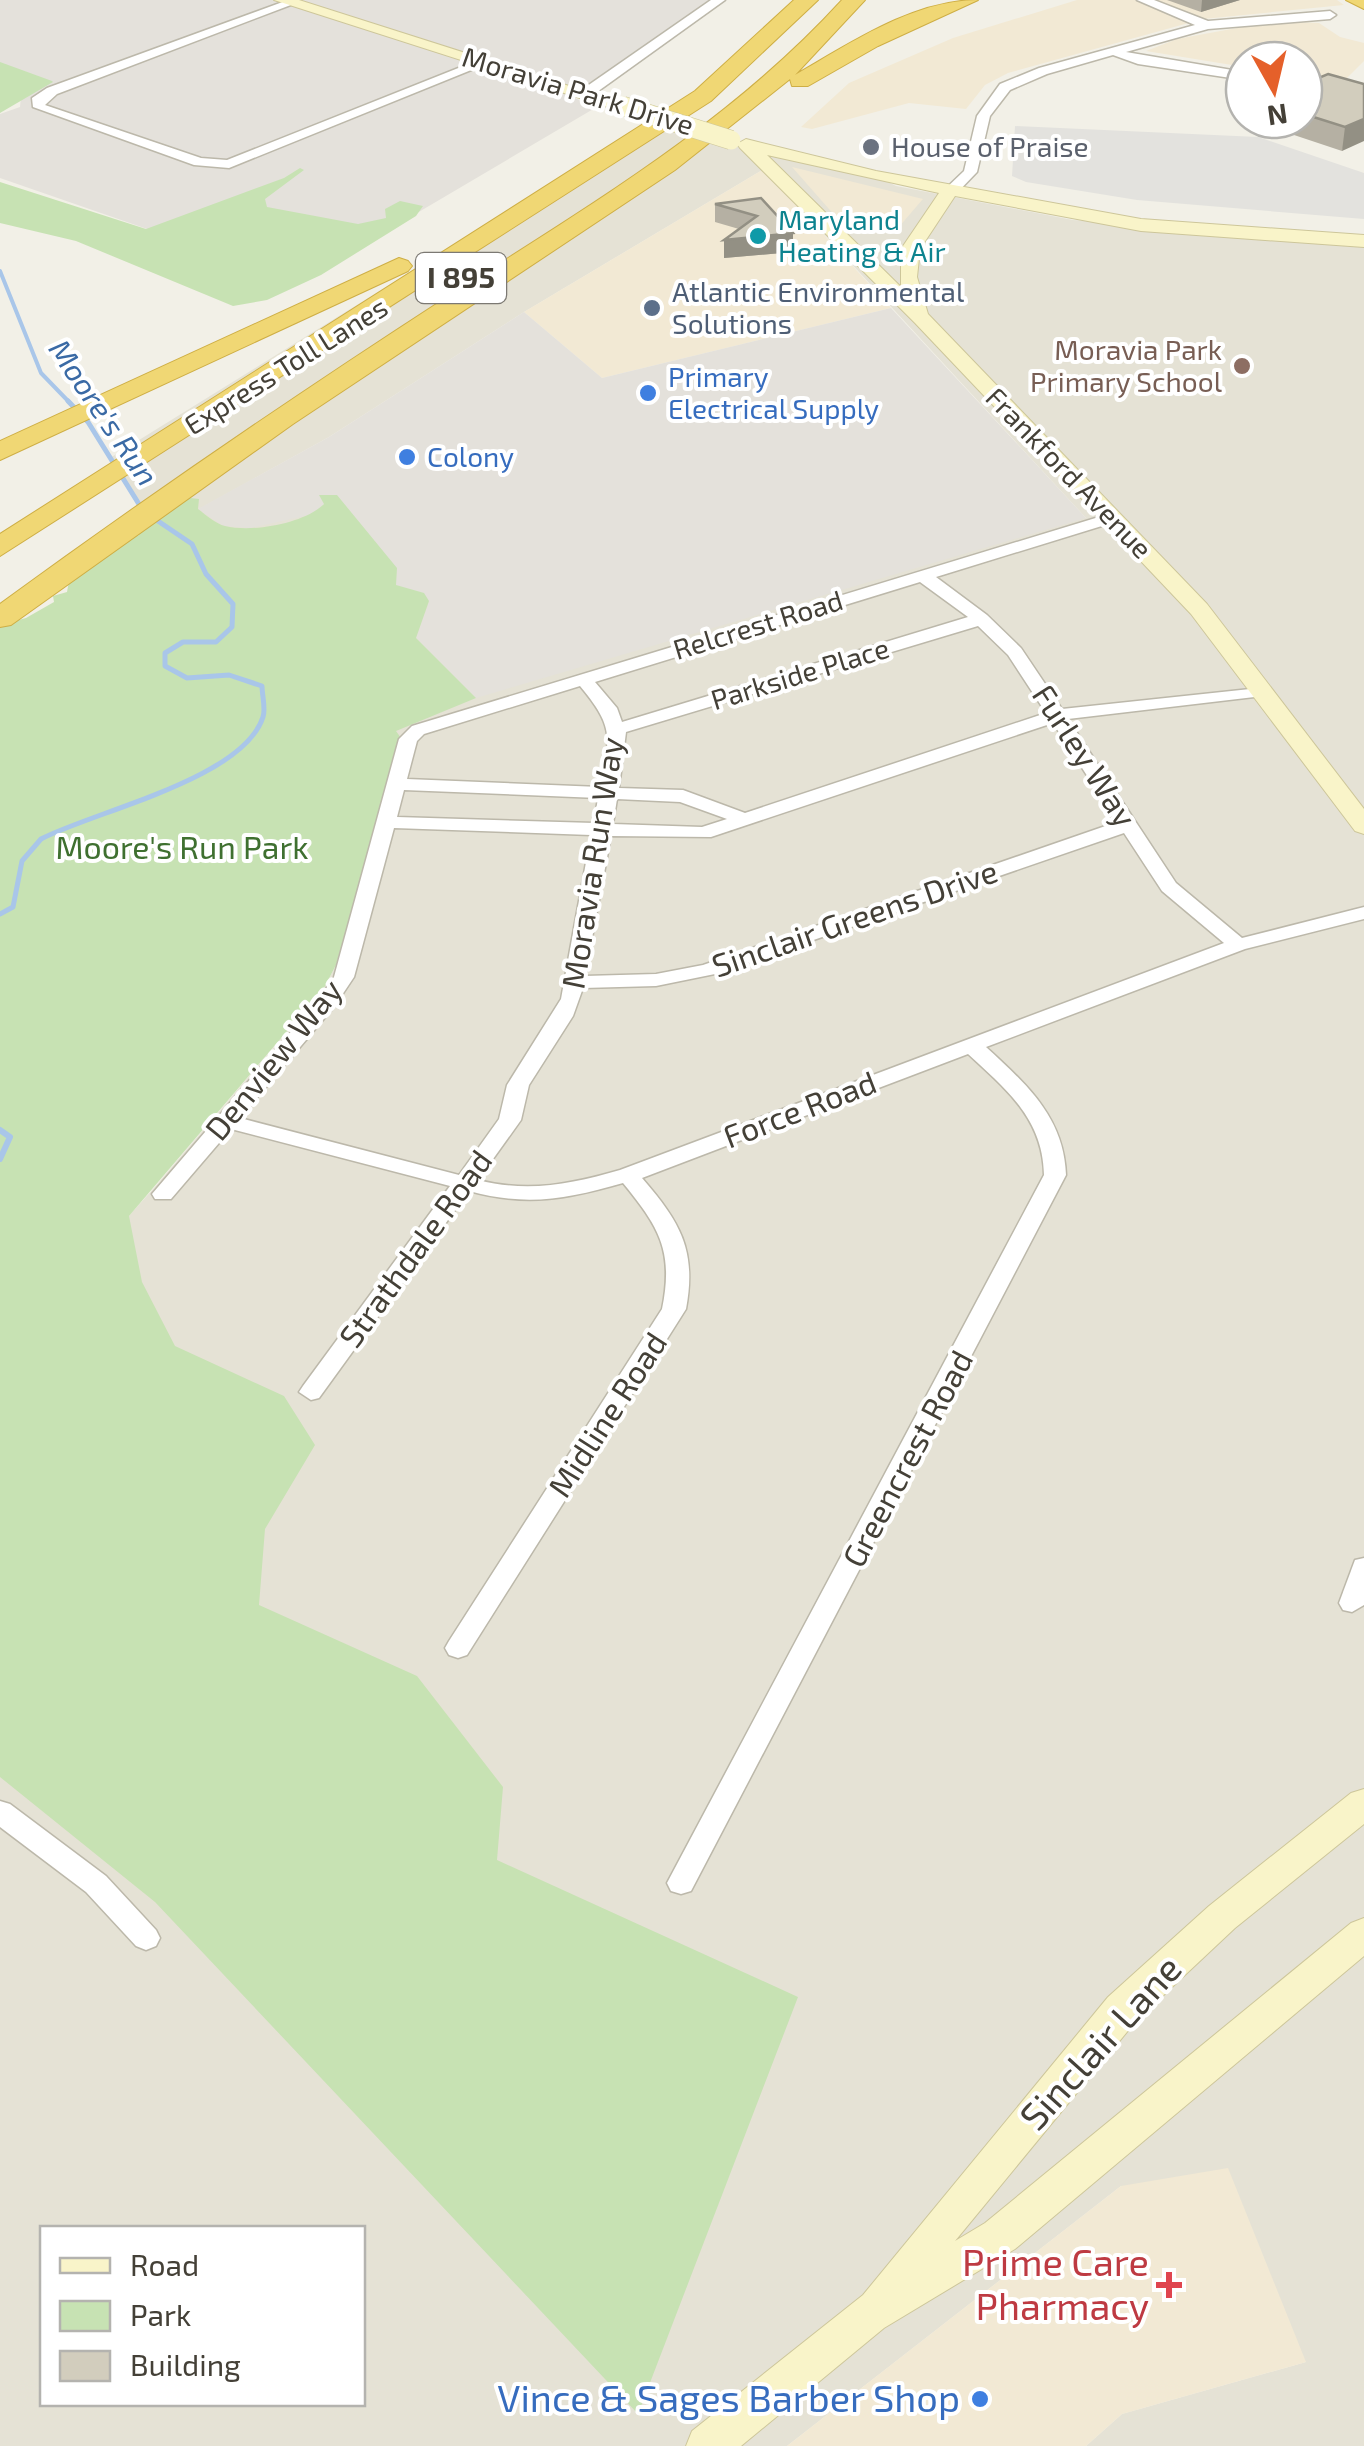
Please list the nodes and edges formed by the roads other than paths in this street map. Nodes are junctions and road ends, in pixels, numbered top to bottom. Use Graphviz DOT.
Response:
graph roads {
  1 [pos="718,0"];
  2 [pos="776,0"];
  3 [pos="794,0"];
  4 [pos="807,0"];
  5 [pos="824,0"];
  6 [pos="837,0"];
  7 [pos="854,0"];
  8 [pos="967,0"];
  9 [pos="1143,0"];
  10 [pos="286,1"];
  11 [pos="1330,15"];
  12 [pos="1207,25"];
  13 [pos="1112,51"];
  14 [pos="485,62"];
  15 [pos="783,70"];
  16 [pos="1224,73"];
  17 [pos="721,83"];
  18 [pos="585,94"];
  19 [pos="739,142"];
  20 [pos="598,150"];
  21 [pos="635,186"];
  22 [pos="950,192"];
  23 [pos="1364,241"];
  24 [pos="907,262"];
  25 [pos="886,284"];
  26 [pos="922,319"];
  27 [pos="229,410"];
  28 [pos="0,452"];
  29 [pos="1112,518"];
  30 [pos="0,547"];
  31 [pos="0,562"];
  32 [pos="922,576"];
  33 [pos="0,618"];
  34 [pos="981,619"];
  35 [pos="582,678"];
  36 [pos="1258,682"];
  37 [pos="1059,716"];
  38 [pos="618,729"];
  39 [pos="408,739"];
  40 [pos="396,784"];
  41 [pos="610,792"];
  42 [pos="741,818"];
  43 [pos="386,822"];
  44 [pos="1128,825"];
  45 [pos="1364,826"];
  46 [pos="603,831"];
  47 [pos="1364,914"];
  48 [pos="1238,945"];
  49 [pos="577,982"];
  50 [pos="972,1046"];
  51 [pos="511,1102"];
  52 [pos="226,1121"];
  53 [pos="628,1176"];
  54 [pos="465,1184"];
  55 [pos="162,1194"];
  56 [pos="311,1392"];
  57 [pos="1364,1568"];
  58 [pos="1352,1603"];
  59 [pos="458,1648"];
  60 [pos="1364,1803"];
  61 [pos="0,1812"];
  62 [pos="680,1882"];
  63 [pos="1364,1934"];
  64 [pos="146,1938"];
  65 [pos="869,2314"];
  66 [pos="708,2446"];
  1 -- 18 [label="street"];
  2 -- 20 [label="highway"];
  3 -- 20 [label="highway, I 895"];
  4 -- 17 [label="highway, Express Toll Lanes"];
  5 -- 17 [label="highway"];
  6 -- 27 [label="highway"];
  7 -- 15 [label="highway, I 895"];
  8 -- 21 [label="highway"];
  9 -- 12 [label="street"];
  10 -- 14 [label="street, Moravia Park Drive"];
  10 -- 14 [label="street"];
  11 -- 12 [label="street"];
  12 -- 13 [label="street"];
  13 -- 16 [label="street"];
  13 -- 22 [label="street"];
  14 -- 18 [label="street, Moravia Park Drive"];
  15 -- 21 [label="highway, I 895"];
  15 -- 27 [label="highway, Express Toll Lanes / I 895"];
  17 -- 27 [label="highway, Express Toll Lanes"];
  18 -- 19 [label="street, Moravia Park Drive, bridge"];
  19 -- 22 [label="street, Moravia Park Drive"];
  19 -- 25 [label="street, Frankford Avenue"];
  20 -- 28 [label="highway, I 895"];
  21 -- 33 [label="highway, I 895"];
  22 -- 23 [label="street, Moravia Park Drive"];
  22 -- 24 [label="street"];
  24 -- 25 [label="street"];
  24 -- 26 [label="street"];
  25 -- 26 [label="street, Frankford Avenue"];
  26 -- 29 [label="street, Frankford Avenue"];
  27 -- 30 [label="highway, Express Toll Lanes"];
  27 -- 31 [label="highway, Express Toll Lanes / I 895"];
  29 -- 32 [label="street, Relcrest Road"];
  29 -- 36 [label="street, Frankford Avenue"];
  32 -- 34 [label="street, Furley Way"];
  32 -- 35 [label="street, Relcrest Road"];
  34 -- 37 [label="street, Furley Way"];
  34 -- 38 [label="street, Parkside Place"];
  35 -- 38 [label="street, Moravia Run Way"];
  35 -- 39 [label="street, Relcrest Road"];
  36 -- 37 [label="street"];
  36 -- 45 [label="street, Frankford Avenue"];
  37 -- 42 [label="street"];
  37 -- 44 [label="street, Furley Way"];
  38 -- 41 [label="street, Moravia Run Way"];
  39 -- 40 [label="street, Denview Way"];
  40 -- 41 [label="street"];
  40 -- 43 [label="street, Denview Way"];
  41 -- 42 [label="street"];
  41 -- 46 [label="street, Moravia Run Way"];
  42 -- 46 [label="street"];
  43 -- 46 [label="street"];
  43 -- 52 [label="street, Denview Way"];
  44 -- 48 [label="street, Furley Way"];
  44 -- 49 [label="street, Sinclair Greens Drive"];
  46 -- 49 [label="street, Moravia Run Way"];
  47 -- 48 [label="street, Force Road"];
  48 -- 50 [label="street, Force Road"];
  49 -- 51 [label="street, Moravia Run Way"];
  50 -- 53 [label="street, Force Road"];
  50 -- 62 [label="street, Greencrest Road"];
  51 -- 54 [label="street, Strathdale Road"];
  52 -- 54 [label="street, Force Road"];
  52 -- 55 [label="street, Denview Way"];
  53 -- 54 [label="street, Force Road"];
  53 -- 59 [label="street, Midline Road"];
  54 -- 56 [label="street, Strathdale Road"];
  57 -- 58 [label="street"];
  60 -- 65 [label="street, Sinclair Lane"];
  61 -- 64 [label="street"];
  63 -- 65 [label="street, Sinclair Lane"];
  65 -- 66 [label="street, Sinclair Lane"];
}
